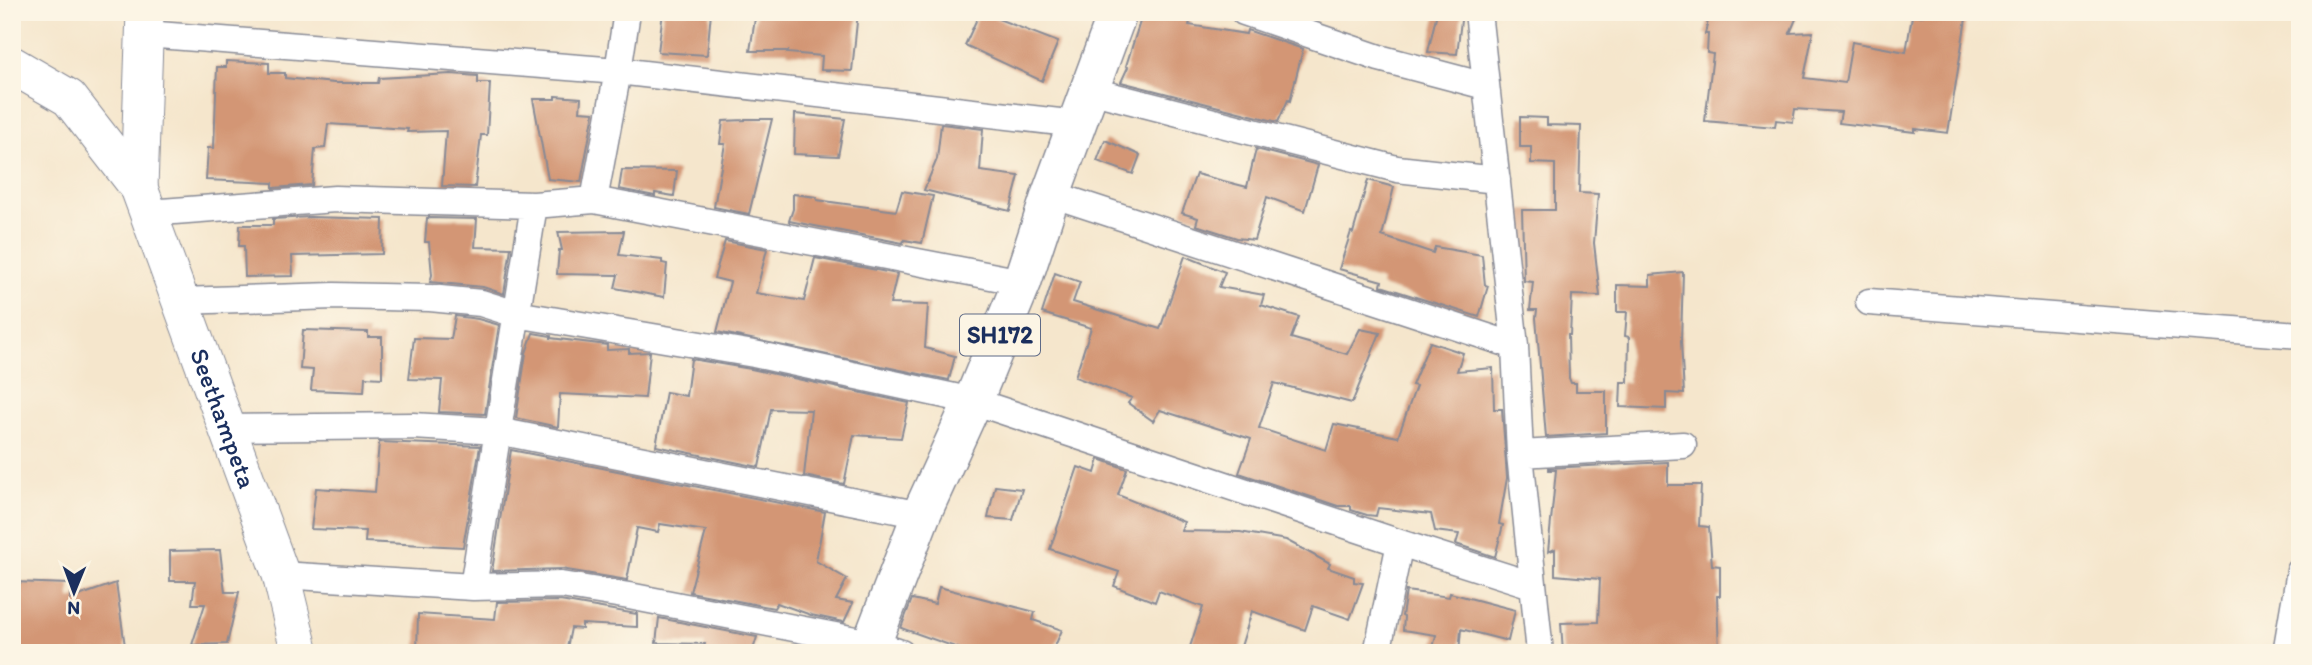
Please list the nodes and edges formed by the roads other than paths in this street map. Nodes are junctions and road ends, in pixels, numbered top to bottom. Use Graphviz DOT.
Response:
graph roads {
  1 [pos="627,12"];
  2 [pos="1118,12"];
  3 [pos="1244,12"];
  4 [pos="1478,12"];
  5 [pos="145,23"];
  6 [pos="12,65"];
  7 [pos="618,71"];
  8 [pos="1485,86"];
  9 [pos="1083,107"];
  10 [pos="1497,180"];
  11 [pos="1051,194"];
  12 [pos="594,200"];
  13 [pos="144,201"];
  14 [pos="534,205"];
  15 [pos="1022,282"];
  16 [pos="181,302"];
  17 [pos="1869,302"];
  18 [pos="516,314"];
  19 [pos="2300,335"];
  20 [pos="1514,346"];
  21 [pos="973,401"];
  22 [pos="227,428"];
  23 [pos="498,431"];
  24 [pos="1683,445"];
  25 [pos="1520,454"];
  26 [pos="921,514"];
  27 [pos="1400,543"];
  28 [pos="2300,570"];
  29 [pos="281,575"];
  30 [pos="1532,585"];
  31 [pos="472,587"];
  32 [pos="880,650"];
  33 [pos="300,653"];
  34 [pos="1377,653"];
  35 [pos="1540,653"];
  36 [pos="2286,653"];
  1 -- 7 [label="street"];
  2 -- 9 [label="main road, SH172"];
  3 -- 8 [label="street"];
  4 -- 8 [label="street"];
  5 -- 7 [label="street"];
  5 -- 13 [label="street"];
  6 -- 13 [label="street"];
  7 -- 9 [label="street"];
  7 -- 12 [label="street"];
  8 -- 10 [label="street"];
  9 -- 10 [label="street"];
  9 -- 11 [label="main road, SH172"];
  10 -- 20 [label="street"];
  11 -- 15 [label="main road, SH172"];
  11 -- 20 [label="street"];
  12 -- 14 [label="street"];
  12 -- 15 [label="street"];
  13 -- 14 [label="street"];
  13 -- 16 [label="street, Seethampeta"];
  14 -- 18 [label="street"];
  15 -- 21 [label="main road, SH172"];
  16 -- 18 [label="street"];
  16 -- 22 [label="street, Seethampeta"];
  17 -- 19 [label="street"];
  18 -- 21 [label="street"];
  18 -- 23 [label="street"];
  20 -- 25 [label="street"];
  21 -- 26 [label="main road, SH172"];
  21 -- 27 [label="street"];
  22 -- 23 [label="street"];
  22 -- 29 [label="street, Seethampeta"];
  23 -- 26 [label="street"];
  23 -- 31 [label="street"];
  24 -- 25 [label="street"];
  25 -- 30 [label="street"];
  26 -- 32 [label="main road, SH172"];
  27 -- 30 [label="street"];
  27 -- 34 [label="street"];
  28 -- 36 [label="street"];
  29 -- 31 [label="street"];
  29 -- 33 [label="street, Seethampeta"];
  30 -- 35 [label="street"];
  31 -- 32 [label="street"];
}
